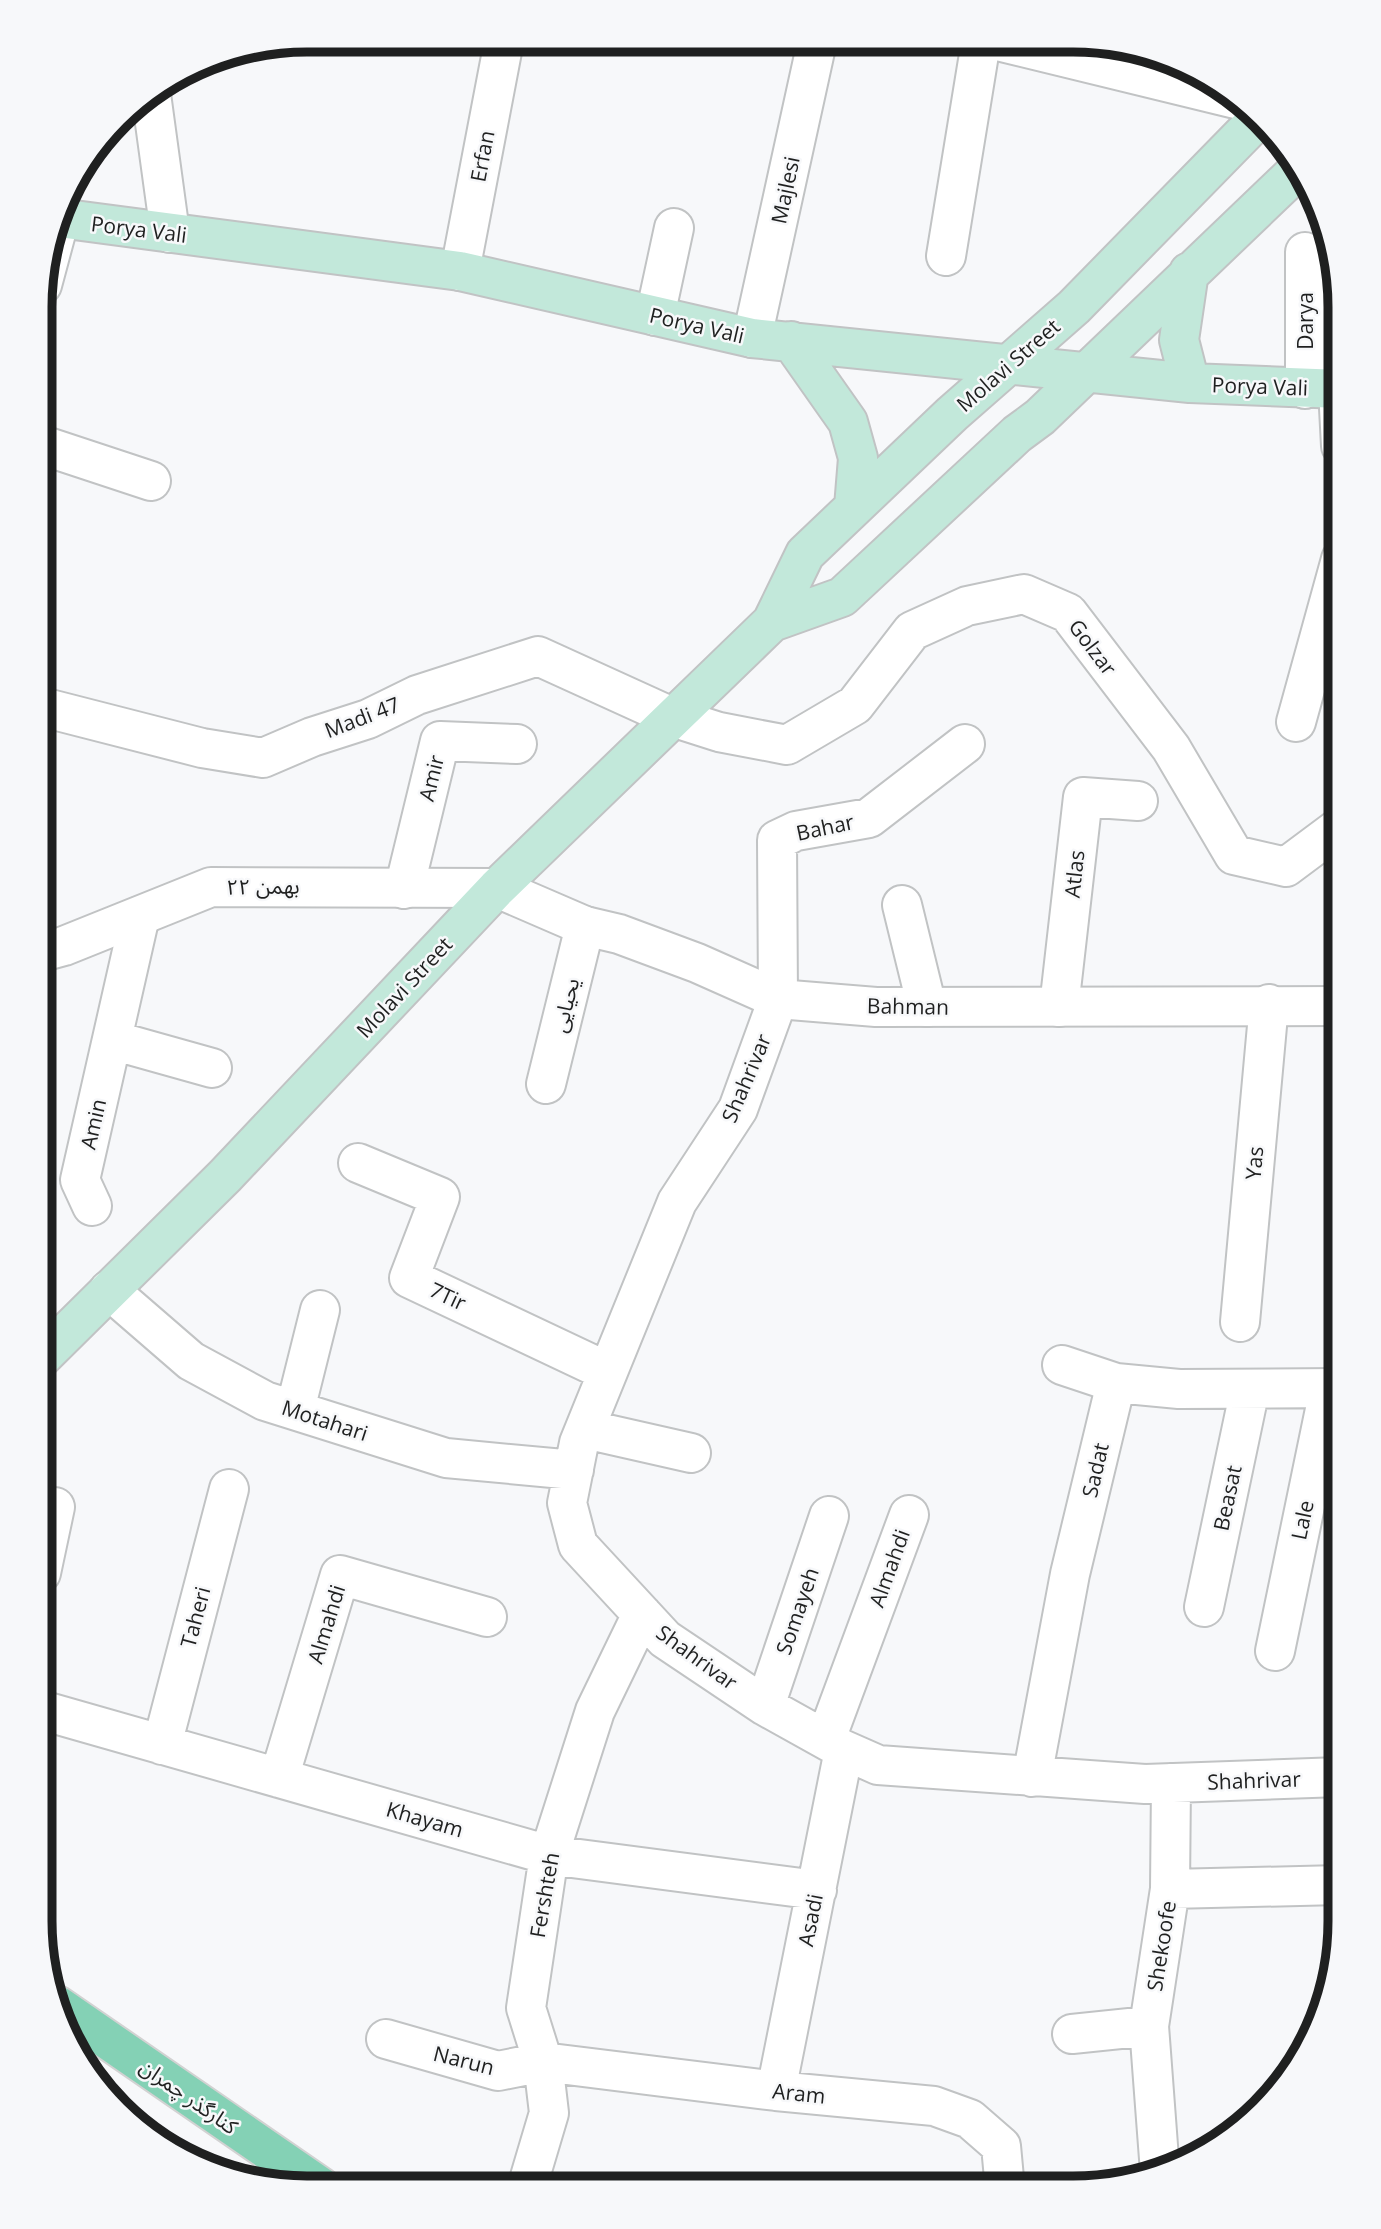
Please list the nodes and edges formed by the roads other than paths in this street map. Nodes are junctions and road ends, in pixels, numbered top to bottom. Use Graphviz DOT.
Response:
graph roads {
  1 [pos="503,52"];
  2 [pos="815,52"];
  3 [pos="979,52"];
  4 [pos="1043,52"];
  5 [pos="1210,93"];
  6 [pos="152,105"];
  7 [pos="1252,125"];
  8 [pos="1291,176"];
  9 [pos="69,219"];
  10 [pos="674,228"];
  11 [pos="170,233"];
  12 [pos="1305,252"];
  13 [pos="946,256"];
  14 [pos="460,271"];
  15 [pos="1189,272"];
  16 [pos="655,316"];
  17 [pos="752,338"];
  18 [pos="791,341"];
  19 [pos="1008,366"];
  20 [pos="1085,372"];
  21 [pos="1190,383"];
  22 [pos="1328,389"];
  23 [pos="52,447"];
  24 [pos="151,481"];
  25 [pos="854,507"];
  26 [pos="1328,606"];
  27 [pos="772,622"];
  28 [pos="52,710"];
  29 [pos="672,717"];
  30 [pos="1296,722"];
  31 [pos="517,744"];
  32 [pos="965,744"];
  33 [pos="1138,801"];
  34 [pos="1328,835"];
  35 [pos="497,888"];
  36 [pos="404,889"];
  37 [pos="902,905"];
  38 [pos="140,916"];
  39 [pos="585,926"];
  40 [pos="52,949"];
  41 [pos="778,999"];
  42 [pos="1269,1004"];
  43 [pos="1328,1006"];
  44 [pos="927,1007"];
  45 [pos="1059,1007"];
  46 [pos="112,1041"];
  47 [pos="212,1068"];
  48 [pos="546,1084"];
  49 [pos="358,1163"];
  50 [pos="92,1206"];
  51 [pos="109,1290"];
  52 [pos="320,1310"];
  53 [pos="1240,1322"];
  54 [pos="52,1347"];
  55 [pos="1062,1365"];
  56 [pos="608,1372"];
  57 [pos="1116,1383"];
  58 [pos="1250,1389"];
  59 [pos="1328,1389"];
  60 [pos="295,1410"];
  61 [pos="1328,1420"];
  62 [pos="584,1429"];
  63 [pos="691,1453"];
  64 [pos="574,1470"];
  65 [pos="229,1489"];
  66 [pos="55,1507"];
  67 [pos="909,1514"];
  68 [pos="829,1516"];
  69 [pos="52,1521"];
  70 [pos="1204,1607"];
  71 [pos="642,1614"];
  72 [pos="487,1617"];
  73 [pos="1275,1651"];
  74 [pos="765,1706"];
  75 [pos="52,1713"];
  76 [pos="835,1744"];
  77 [pos="162,1745"];
  78 [pos="1032,1777"];
  79 [pos="1328,1777"];
  80 [pos="279,1778"];
  81 [pos="1171,1783"];
  82 [pos="549,1855"];
  83 [pos="1328,1885"];
  84 [pos="817,1889"];
  85 [pos="1170,1889"];
  86 [pos="70,2014"];
  87 [pos="1149,2026"];
  88 [pos="1072,2034"];
  89 [pos="386,2039"];
  90 [pos="543,2062"];
  91 [pos="776,2091"];
  92 [pos="1159,2161"];
  93 [pos="305,2176"];
  94 [pos="530,2176"];
  95 [pos="1004,2176"];
  1 -- 14 [label="street, Erfan"];
  2 -- 17 [label="street, Majlesi"];
  3 -- 13 [label="street"];
  4 -- 5 [label="street"];
  6 -- 11 [label="street"];
  7 -- 19 [label="main road, Molavi Street"];
  8 -- 15 [label="main road, Molavi Street"];
  9 -- 11 [label="main road, Porya Vali"];
  10 -- 16 [label="street"];
  11 -- 14 [label="main road, Porya Vali"];
  12 -- 22 [label="street, Darya"];
  14 -- 16 [label="main road, Porya Vali"];
  15 -- 20 [label="main road, Molavi Street"];
  15 -- 21 [label="main road"];
  16 -- 17 [label="main road, Porya Vali"];
  17 -- 18 [label="main road, Porya Vali"];
  18 -- 19 [label="main road, Porya Vali"];
  18 -- 25 [label="main road"];
  19 -- 20 [label="main road, Porya Vali"];
  19 -- 25 [label="main road, Molavi Street"];
  20 -- 21 [label="main road, Porya Vali"];
  20 -- 27 [label="main road, Molavi Street"];
  21 -- 22 [label="main road, Porya Vali"];
  23 -- 24 [label="street"];
  25 -- 27 [label="main road, Molavi Street"];
  26 -- 30 [label="street"];
  27 -- 29 [label="main road, Molavi Street"];
  28 -- 29 [label="street, Madi 47"];
  29 -- 34 [label="street, Golzar"];
  29 -- 35 [label="main road, Molavi Street"];
  31 -- 36 [label="street, Amir"];
  32 -- 41 [label="street, Bahar"];
  33 -- 45 [label="street, Atlas"];
  35 -- 36 [label="street, ۲۲ بهمن"];
  35 -- 39 [label="street, Bahman"];
  35 -- 51 [label="main road, Molavi Street"];
  36 -- 38 [label="street, ۲۲ بهمن"];
  37 -- 44 [label="street"];
  38 -- 40 [label="street, ۲۲ بهمن"];
  38 -- 46 [label="street, Amin"];
  39 -- 41 [label="street, Bahman"];
  39 -- 48 [label="street, یحیایی"];
  41 -- 44 [label="street, Bahman"];
  41 -- 56 [label="street, Shahrivar"];
  42 -- 43 [label="street, Bahman"];
  42 -- 45 [label="street, Bahman"];
  42 -- 53 [label="street, Yas"];
  44 -- 45 [label="street, Bahman"];
  46 -- 47 [label="street"];
  46 -- 50 [label="street, Amin"];
  49 -- 56 [label="street, 7Tir"];
  51 -- 54 [label="main road, Molavi Street"];
  51 -- 60 [label="street, Motahari"];
  52 -- 60 [label="street"];
  55 -- 57 [label="street"];
  56 -- 62 [label="street, Shahrivar"];
  57 -- 58 [label="street"];
  57 -- 78 [label="street, Sadat"];
  58 -- 59 [label="street"];
  58 -- 70 [label="street, Beasat"];
  60 -- 64 [label="street, Motahari"];
  61 -- 73 [label="street, Lale"];
  62 -- 63 [label="street"];
  62 -- 64 [label="street, Shahrivar"];
  64 -- 71 [label="street, Shahrivar"];
  65 -- 77 [label="street, Taheri"];
  66 -- 69 [label="street"];
  67 -- 76 [label="street, Almahdi"];
  68 -- 74 [label="street, Somayeh"];
  71 -- 74 [label="street, Shahrivar"];
  71 -- 82 [label="street, Fershteh"];
  72 -- 80 [label="street, Almahdi"];
  74 -- 76 [label="street, Shahrivar"];
  75 -- 77 [label="street, Khayam"];
  76 -- 78 [label="street, Shahrivar"];
  76 -- 84 [label="street, Asadi"];
  77 -- 80 [label="street, Khayam"];
  78 -- 81 [label="street, Shahrivar"];
  79 -- 81 [label="street, Shahrivar"];
  80 -- 82 [label="street, Khayam"];
  81 -- 85 [label="street"];
  82 -- 84 [label="street, Khayam"];
  82 -- 90 [label="street, Fershteh"];
  83 -- 85 [label="street, Shekoofe"];
  84 -- 91 [label="street, Asadi"];
  85 -- 87 [label="street, Shekoofe"];
  86 -- 93 [label="main road, کنارگذر چمران"];
  87 -- 88 [label="street"];
  87 -- 92 [label="street, Shekoofe"];
  89 -- 90 [label="street, Narun"];
  90 -- 91 [label="street, Aram"];
  90 -- 94 [label="street, Fershteh"];
  91 -- 95 [label="street, Aram"];
}
